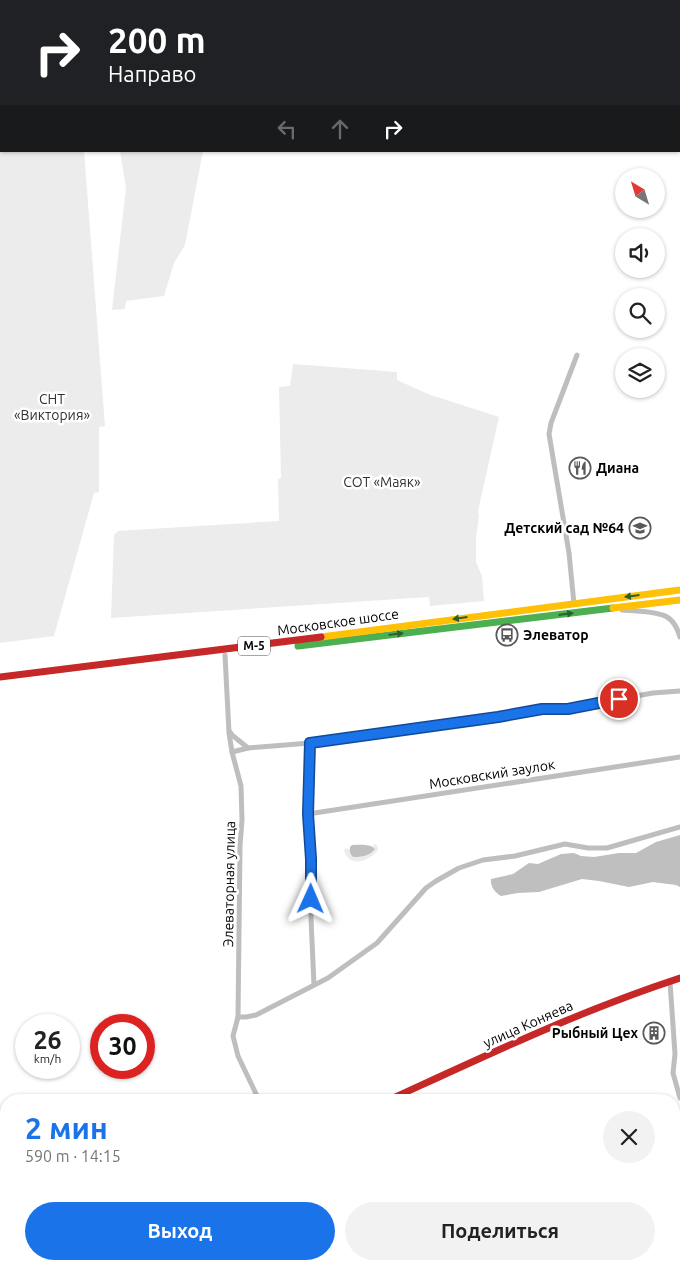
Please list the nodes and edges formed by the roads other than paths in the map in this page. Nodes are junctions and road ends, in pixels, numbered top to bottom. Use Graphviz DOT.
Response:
graph roads {
  1 [pos="577,355"];
  2 [pos="680,590"];
  3 [pos="680,600"];
  4 [pos="574,604"];
  5 [pos="604,609"];
  6 [pos="680,637"];
  7 [pos="225,655"];
  8 [pos="0,678"];
  9 [pos="0,682"];
  10 [pos="680,691"];
  11 [pos="229,730"];
  12 [pos="310,743"];
  13 [pos="248,748"];
  14 [pos="232,752"];
  15 [pos="680,757"];
  16 [pos="308,814"];
  17 [pos="680,827"];
  18 [pos="680,978"];
  19 [pos="670,982"];
  20 [pos="314,985"];
  21 [pos="238,1017"];
  22 [pos="256,1094"];
  23 [pos="402,1094"];
  24 [pos="679,1094"];
  1 -- 4 [label="street"];
  2 -- 4 [label="main road, Московское шоссе / М-5, one-way"];
  3 -- 5 [label="main road, Московское шоссе / М-5"];
  4 -- 8 [label="main road, Московское шоссе / М-5, one-way"];
  5 -- 6 [label="street"];
  7 -- 5 [label="main road, Московское шоссе / М-5, one-way"];
  7 -- 9 [label="main road, Московское шоссе / М-5"];
  7 -- 11 [label="street, Элеваторная улица"];
  10 -- 12 [label="street"];
  11 -- 13 [label="street"];
  11 -- 14 [label="street, Элеваторная улица"];
  12 -- 13 [label="street"];
  12 -- 16 [label="street"];
  13 -- 14 [label="street"];
  14 -- 21 [label="street, Элеваторная улица"];
  15 -- 16 [label="street, Московский заулок"];
  16 -- 20 [label="street"];
  17 -- 20 [label="street"];
  18 -- 19 [label="main road, улица Коняева"];
  19 -- 23 [label="main road, улица Коняева"];
  19 -- 24 [label="street"];
  20 -- 21 [label="street"];
  21 -- 22 [label="street, Элеваторная улица"];
}
